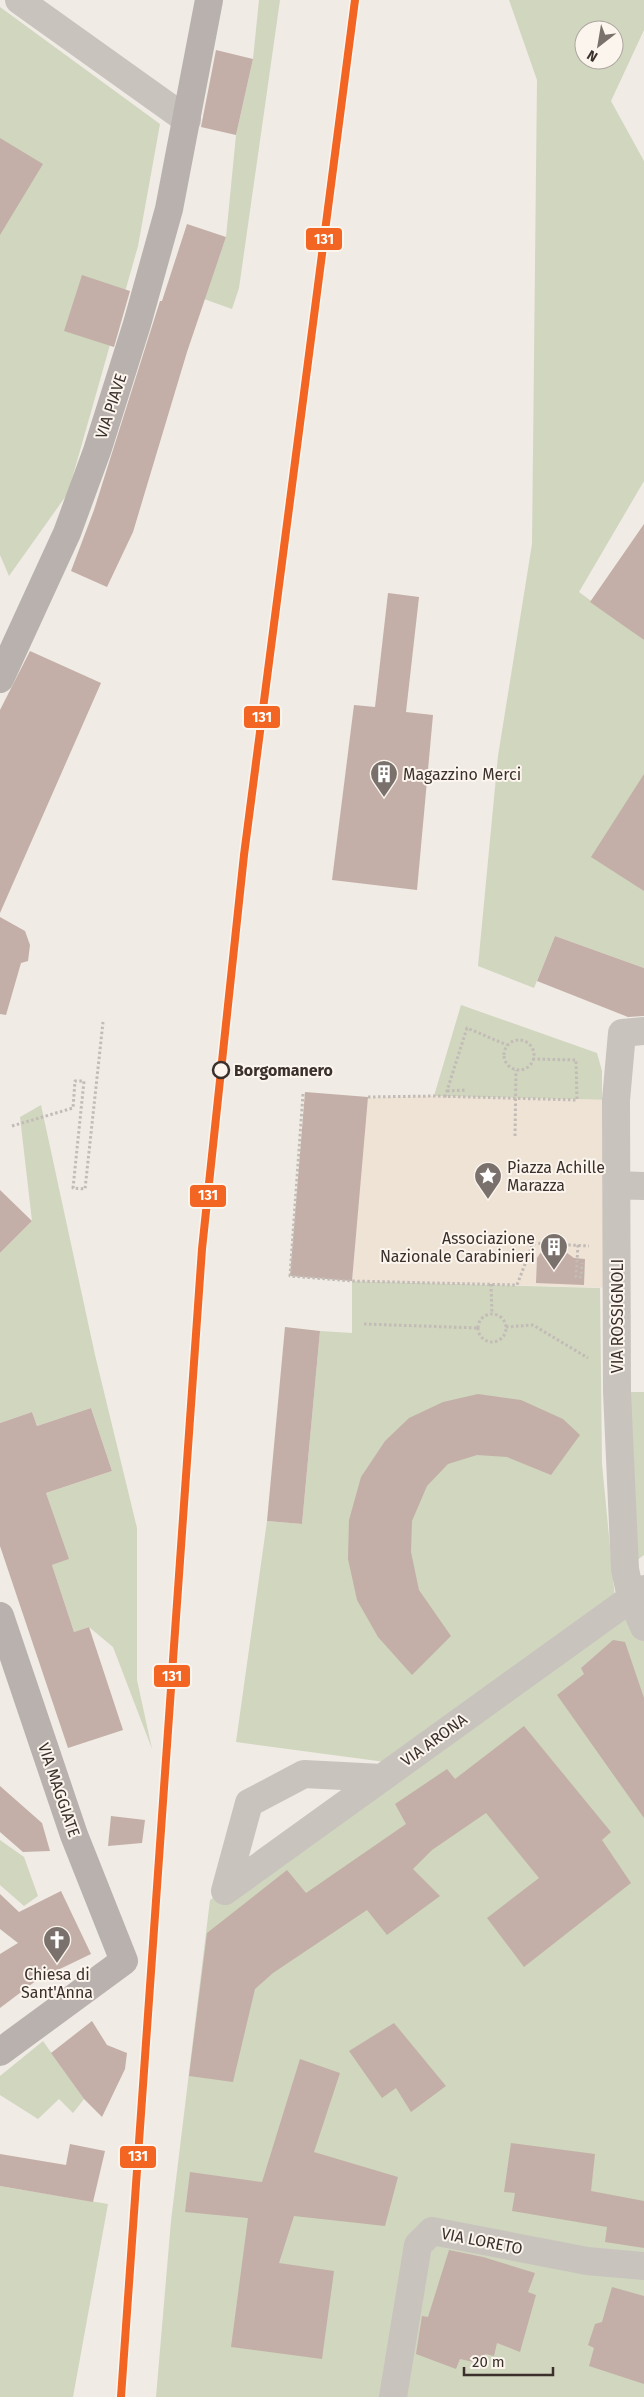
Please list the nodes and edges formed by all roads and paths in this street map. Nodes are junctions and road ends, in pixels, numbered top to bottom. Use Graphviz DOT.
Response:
graph roads {
  1 [pos="19,0"];
  2 [pos="209,0"];
  3 [pos="187,120"];
  4 [pos="0,679"];
  5 [pos="103,1022"];
  6 [pos="633,1032"];
  7 [pos="507,1045"];
  8 [pos="533,1059"];
  9 [pos="516,1070"];
  10 [pos="465,1090"];
  11 [pos="447,1091"];
  12 [pos="303,1094"];
  13 [pos="368,1097"];
  14 [pos="445,1097"];
  15 [pos="515,1099"];
  16 [pos="12,1126"];
  17 [pos="515,1136"];
  18 [pos="617,1185"];
  19 [pos="644,1186"];
  20 [pos="578,1245"];
  21 [pos="588,1246"];
  22 [pos="582,1263"];
  23 [pos="491,1284"];
  24 [pos="492,1314"];
  25 [pos="364,1324"];
  26 [pos="506,1327"];
  27 [pos="478,1328"];
  28 [pos="617,1362"];
  29 [pos="638,1593"];
  30 [pos="0,1616"];
  31 [pos="644,1627"];
  32 [pos="382,1778"];
  33 [pos="0,2052"];
  34 [pos="644,2266"];
  35 [pos="393,2397"];
  1 -- 3 [label="street"];
  2 -- 3 [label="main road, VIA PIAVE"];
  3 -- 4 [label="main road, VIA PIAVE"];
  5 -- 16 [label="path"];
  6 -- 18 [label="street, VIA ROSSIGNOLI"];
  7 -- 8 [label="path"];
  7 -- 9 [label="path"];
  7 -- 11 [label="path"];
  8 -- 9 [label="path"];
  8 -- 15 [label="path"];
  9 -- 15 [label="path"];
  10 -- 11 [label="path"];
  11 -- 14 [label="path"];
  12 -- 23 [label="path"];
  13 -- 14 [label="path"];
  14 -- 15 [label="path"];
  15 -- 17 [label="path"];
  18 -- 19 [label="street"];
  18 -- 28 [label="street, VIA ROSSIGNOLI"];
  20 -- 21 [label="path"];
  20 -- 22 [label="path"];
  20 -- 23 [label="path"];
  23 -- 24 [label="path"];
  24 -- 26 [label="path"];
  24 -- 27 [label="path"];
  25 -- 27 [label="path"];
  26 -- 27 [label="path"];
  26 -- 28 [label="path"];
  28 -- 29 [label="street, VIA ROSSIGNOLI"];
  29 -- 31 [label="street, VIA ROSSIGNOLI"];
  29 -- 32 [label="street, VIA ARONA"];
  30 -- 33 [label="main road, VIA MAGGIATE"];
  32 -- 32 [label="street, VIA ARONA"];
  34 -- 35 [label="street, VIA LORETO"];
}
